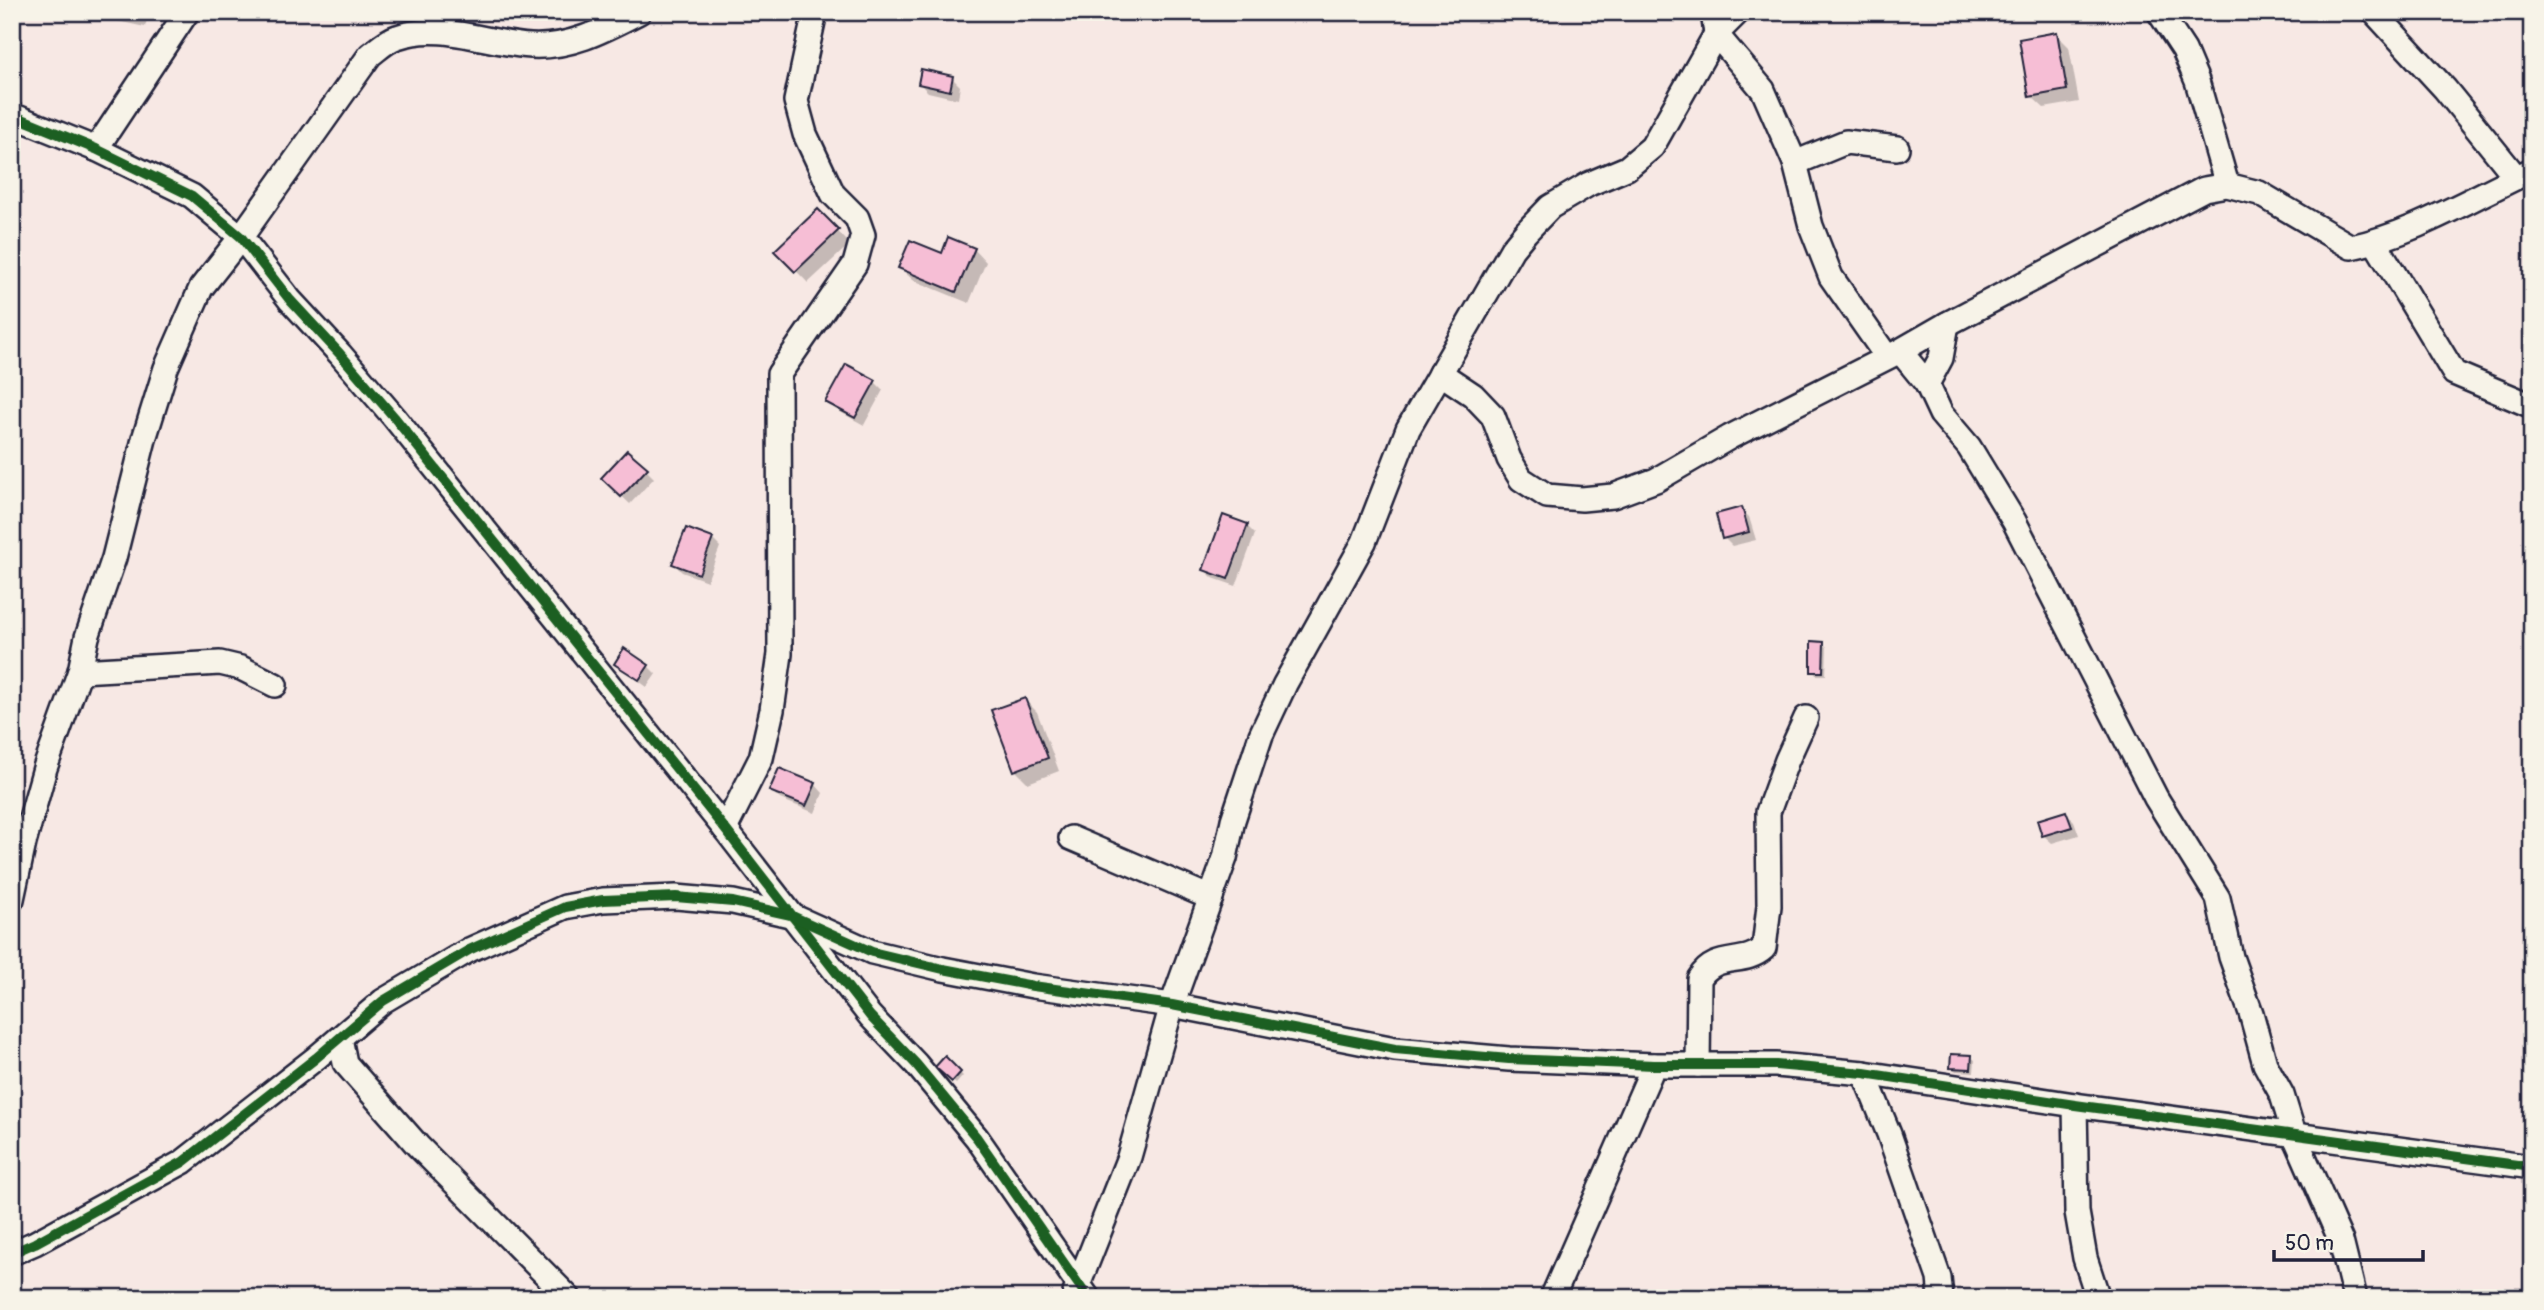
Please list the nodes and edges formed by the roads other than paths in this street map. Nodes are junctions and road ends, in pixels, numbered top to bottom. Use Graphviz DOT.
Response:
graph roads {
  1 [pos="187,12"];
  2 [pos="639,12"];
  3 [pos="815,12"];
  4 [pos="1738,12"];
  5 [pos="2159,12"];
  6 [pos="2374,12"];
  7 [pos="1714,23"];
  8 [pos="12,115"];
  9 [pos="1897,148"];
  10 [pos="96,149"];
  11 [pos="1795,163"];
  12 [pos="2524,174"];
  13 [pos="2227,185"];
  14 [pos="241,237"];
  15 [pos="2375,242"];
  16 [pos="1947,324"];
  17 [pos="1894,354"];
  18 [pos="1440,373"];
  19 [pos="1927,384"];
  20 [pos="2532,406"];
  21 [pos="80,671"];
  22 [pos="275,685"];
  23 [pos="1806,718"];
  24 [pos="725,829"];
  25 [pos="1071,838"];
  26 [pos="1211,898"];
  27 [pos="12,899"];
  28 [pos="790,915"];
  29 [pos="1172,1005"];
  30 [pos="340,1038"];
  31 [pos="316,1058"];
  32 [pos="345,1063"];
  33 [pos="1654,1065"];
  34 [pos="1698,1065"];
  35 [pos="1864,1073"];
  36 [pos="2075,1105"];
  37 [pos="2294,1134"];
  38 [pos="2532,1167"];
  39 [pos="12,1253"];
  40 [pos="1080,1293"];
  41 [pos="569,1298"];
  42 [pos="1552,1298"];
  43 [pos="1941,1298"];
  44 [pos="2098,1298"];
  45 [pos="2356,1298"];
  1 -- 10 [label="street"];
  2 -- 14 [label="street"];
  3 -- 24 [label="street"];
  4 -- 7 [label="street"];
  5 -- 13 [label="street"];
  6 -- 12 [label="street"];
  7 -- 11 [label="street"];
  7 -- 18 [label="street"];
  8 -- 10 [label="street"];
  9 -- 11 [label="street"];
  10 -- 14 [label="street"];
  11 -- 17 [label="street"];
  12 -- 15 [label="street"];
  13 -- 15 [label="street"];
  13 -- 16 [label="street"];
  14 -- 21 [label="street"];
  14 -- 24 [label="street"];
  15 -- 20 [label="street"];
  16 -- 17 [label="street"];
  16 -- 19 [label="street"];
  17 -- 18 [label="street"];
  17 -- 19 [label="street"];
  18 -- 26 [label="street"];
  19 -- 37 [label="street"];
  21 -- 22 [label="street"];
  21 -- 27 [label="street"];
  23 -- 34 [label="street"];
  24 -- 28 [label="street"];
  25 -- 26 [label="street"];
  26 -- 29 [label="street"];
  28 -- 29 [label="street"];
  28 -- 30 [label="street"];
  28 -- 40 [label="street"];
  29 -- 33 [label="street"];
  29 -- 40 [label="street"];
  30 -- 31 [label="street"];
  30 -- 32 [label="street"];
  31 -- 32 [label="street"];
  31 -- 39 [label="street"];
  32 -- 41 [label="street"];
  33 -- 34 [label="street"];
  33 -- 42 [label="street"];
  34 -- 35 [label="street"];
  35 -- 36 [label="street"];
  35 -- 43 [label="street"];
  36 -- 37 [label="street"];
  36 -- 44 [label="street"];
  37 -- 38 [label="street"];
  37 -- 45 [label="street"];
}
